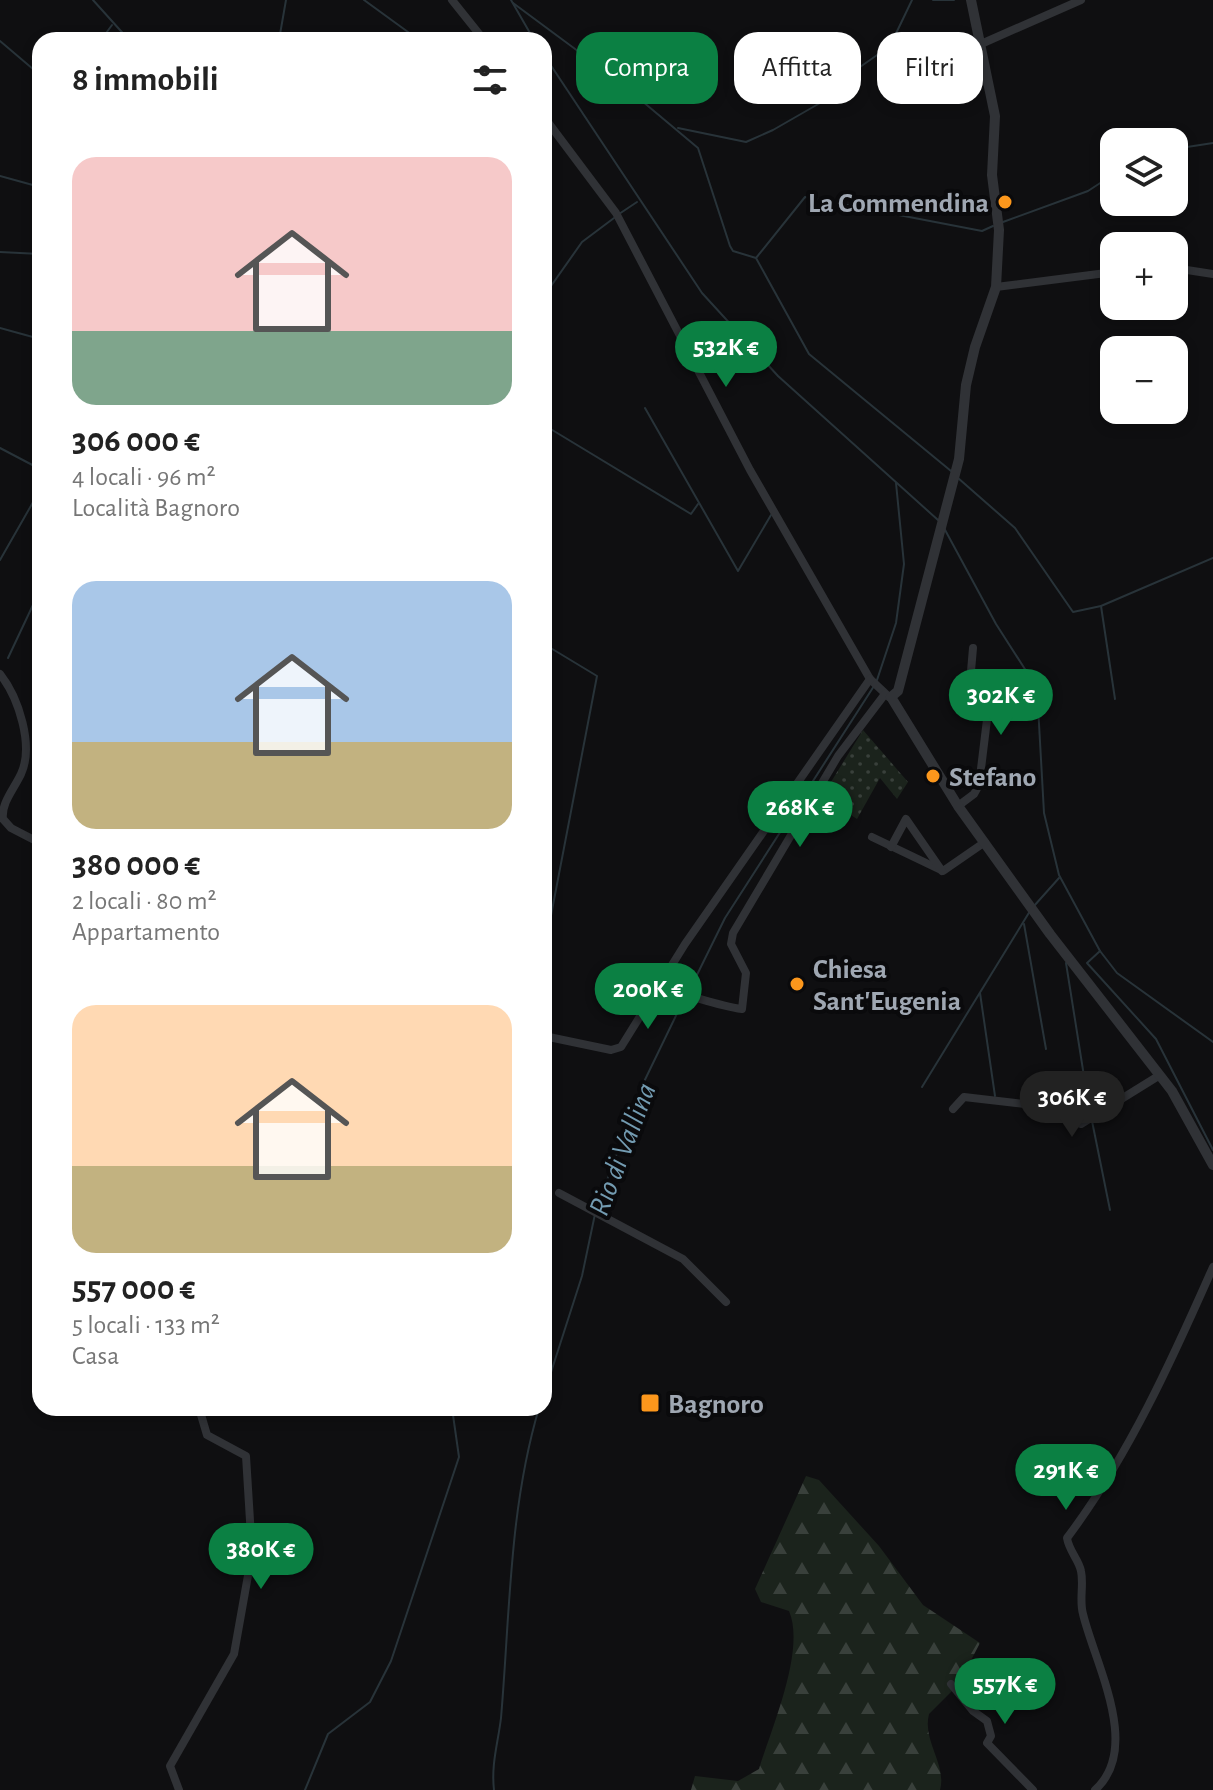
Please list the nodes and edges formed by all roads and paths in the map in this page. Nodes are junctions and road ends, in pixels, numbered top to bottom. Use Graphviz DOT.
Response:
graph roads {
  1 [pos="452,0"];
  2 [pos="971,0"];
  3 [pos="1081,0"];
  4 [pos="478,32"];
  5 [pos="978,32"];
  6 [pos="983,43"];
  7 [pos="983,54"];
  8 [pos="552,128"];
  9 [pos="1188,270"];
  10 [pos="1100,274"];
  11 [pos="1213,274"];
  12 [pos="996,287"];
  13 [pos="973,648"];
  14 [pos="0,674"];
  15 [pos="874,681"];
  16 [pos="888,695"];
  17 [pos="958,806"];
  18 [pos="1,816"];
  19 [pos="872,837"];
  20 [pos="32,839"];
  21 [pos="985,842"];
  22 [pos="891,847"];
  23 [pos="942,871"];
  24 [pos="660,989"];
  25 [pos="552,1037"];
  26 [pos="1160,1075"];
  27 [pos="953,1109"];
  28 [pos="1212,1161"];
  29 [pos="559,1193"];
  30 [pos="1213,1267"];
  31 [pos="726,1302"];
  32 [pos="201,1416"];
  33 [pos="951,1684"];
  34 [pos="179,1790"];
  35 [pos="1033,1790"];
  36 [pos="1095,1790"];
  1 -- 4 [label="street"];
  2 -- 5 [label="street"];
  3 -- 6 [label="street"];
  7 -- 12 [label="street"];
  8 -- 15 [label="street"];
  9 -- 11 [label="street"];
  10 -- 12 [label="street"];
  12 -- 16 [label="street"];
  13 -- 17 [label="street"];
  14 -- 18 [label="street"];
  15 -- 16 [label="street"];
  15 -- 24 [label="street"];
  16 -- 17 [label="street"];
  16 -- 24 [label="street"];
  17 -- 21 [label="street"];
  18 -- 20 [label="street"];
  19 -- 22 [label="street"];
  21 -- 23 [label="street"];
  21 -- 26 [label="street"];
  22 -- 23 [label="street"];
  22 -- 23 [label="street"];
  24 -- 25 [label="street"];
  26 -- 27 [label="street"];
  26 -- 28 [label="street"];
  29 -- 31 [label="street"];
  30 -- 36 [label="street"];
  32 -- 34 [label="street"];
  33 -- 35 [label="street"];
}
